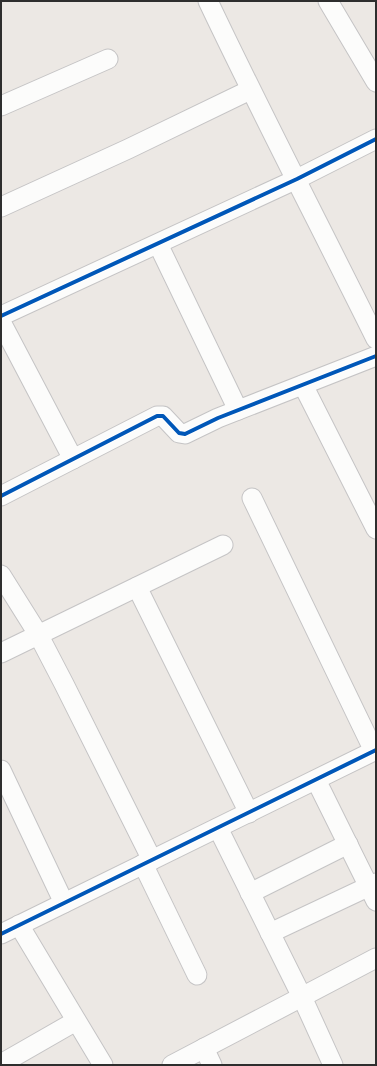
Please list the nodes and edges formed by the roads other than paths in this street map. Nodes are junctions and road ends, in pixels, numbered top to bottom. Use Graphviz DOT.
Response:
graph roads {
  1 [pos="208,1"];
  2 [pos="328,1"];
  3 [pos="108,59"];
  4 [pos="376,82"];
  5 [pos="250,90"];
  6 [pos="1,106"];
  7 [pos="376,139"];
  8 [pos="297,179"];
  9 [pos="1,207"];
  10 [pos="158,244"];
  11 [pos="1,316"];
  12 [pos="1,322"];
  13 [pos="376,339"];
  14 [pos="376,356"];
  15 [pos="303,385"];
  16 [pos="238,410"];
  17 [pos="73,459"];
  18 [pos="1,496"];
  19 [pos="252,498"];
  20 [pos="376,529"];
  21 [pos="223,545"];
  22 [pos="1,575"];
  23 [pos="137,587"];
  24 [pos="38,634"];
  25 [pos="1,653"];
  26 [pos="375,751"];
  27 [pos="1,770"];
  28 [pos="316,780"];
  29 [pos="249,813"];
  30 [pos="218,828"];
  31 [pos="348,844"];
  32 [pos="148,862"];
  33 [pos="374,890"];
  34 [pos="250,893"];
  35 [pos="64,903"];
  36 [pos="19,925"];
  37 [pos="270,933"];
  38 [pos="1,934"];
  39 [pos="376,958"];
  40 [pos="197,975"];
  41 [pos="302,997"];
  42 [pos="76,1021"];
  43 [pos="204,1048"];
  44 [pos="1,1064"];
  45 [pos="103,1065"];
  46 [pos="172,1065"];
  47 [pos="212,1065"];
  48 [pos="333,1065"];
  1 -- 5 [label="street"];
  2 -- 4 [label="street"];
  3 -- 6 [label="street"];
  5 -- 8 [label="street"];
  5 -- 9 [label="street"];
  7 -- 8 [label="street"];
  8 -- 10 [label="street"];
  8 -- 13 [label="street"];
  10 -- 11 [label="street"];
  10 -- 16 [label="street"];
  12 -- 17 [label="street"];
  14 -- 15 [label="street"];
  15 -- 16 [label="street"];
  15 -- 20 [label="street"];
  16 -- 17 [label="street"];
  17 -- 18 [label="street"];
  19 -- 26 [label="street"];
  21 -- 23 [label="street"];
  22 -- 24 [label="street"];
  23 -- 24 [label="street"];
  23 -- 29 [label="street"];
  24 -- 25 [label="street"];
  24 -- 32 [label="street"];
  26 -- 28 [label="street"];
  27 -- 35 [label="street"];
  28 -- 29 [label="street"];
  28 -- 31 [label="street"];
  29 -- 30 [label="street"];
  30 -- 32 [label="street"];
  30 -- 34 [label="street"];
  31 -- 33 [label="street"];
  31 -- 34 [label="street"];
  32 -- 35 [label="street"];
  32 -- 40 [label="street"];
  33 -- 37 [label="street"];
  34 -- 37 [label="street"];
  35 -- 36 [label="street"];
  36 -- 38 [label="street"];
  36 -- 42 [label="street"];
  37 -- 41 [label="street"];
  39 -- 41 [label="street"];
  41 -- 43 [label="street"];
  41 -- 48 [label="street"];
  42 -- 44 [label="street"];
  42 -- 45 [label="street"];
  43 -- 46 [label="street"];
  43 -- 47 [label="street"];
}
